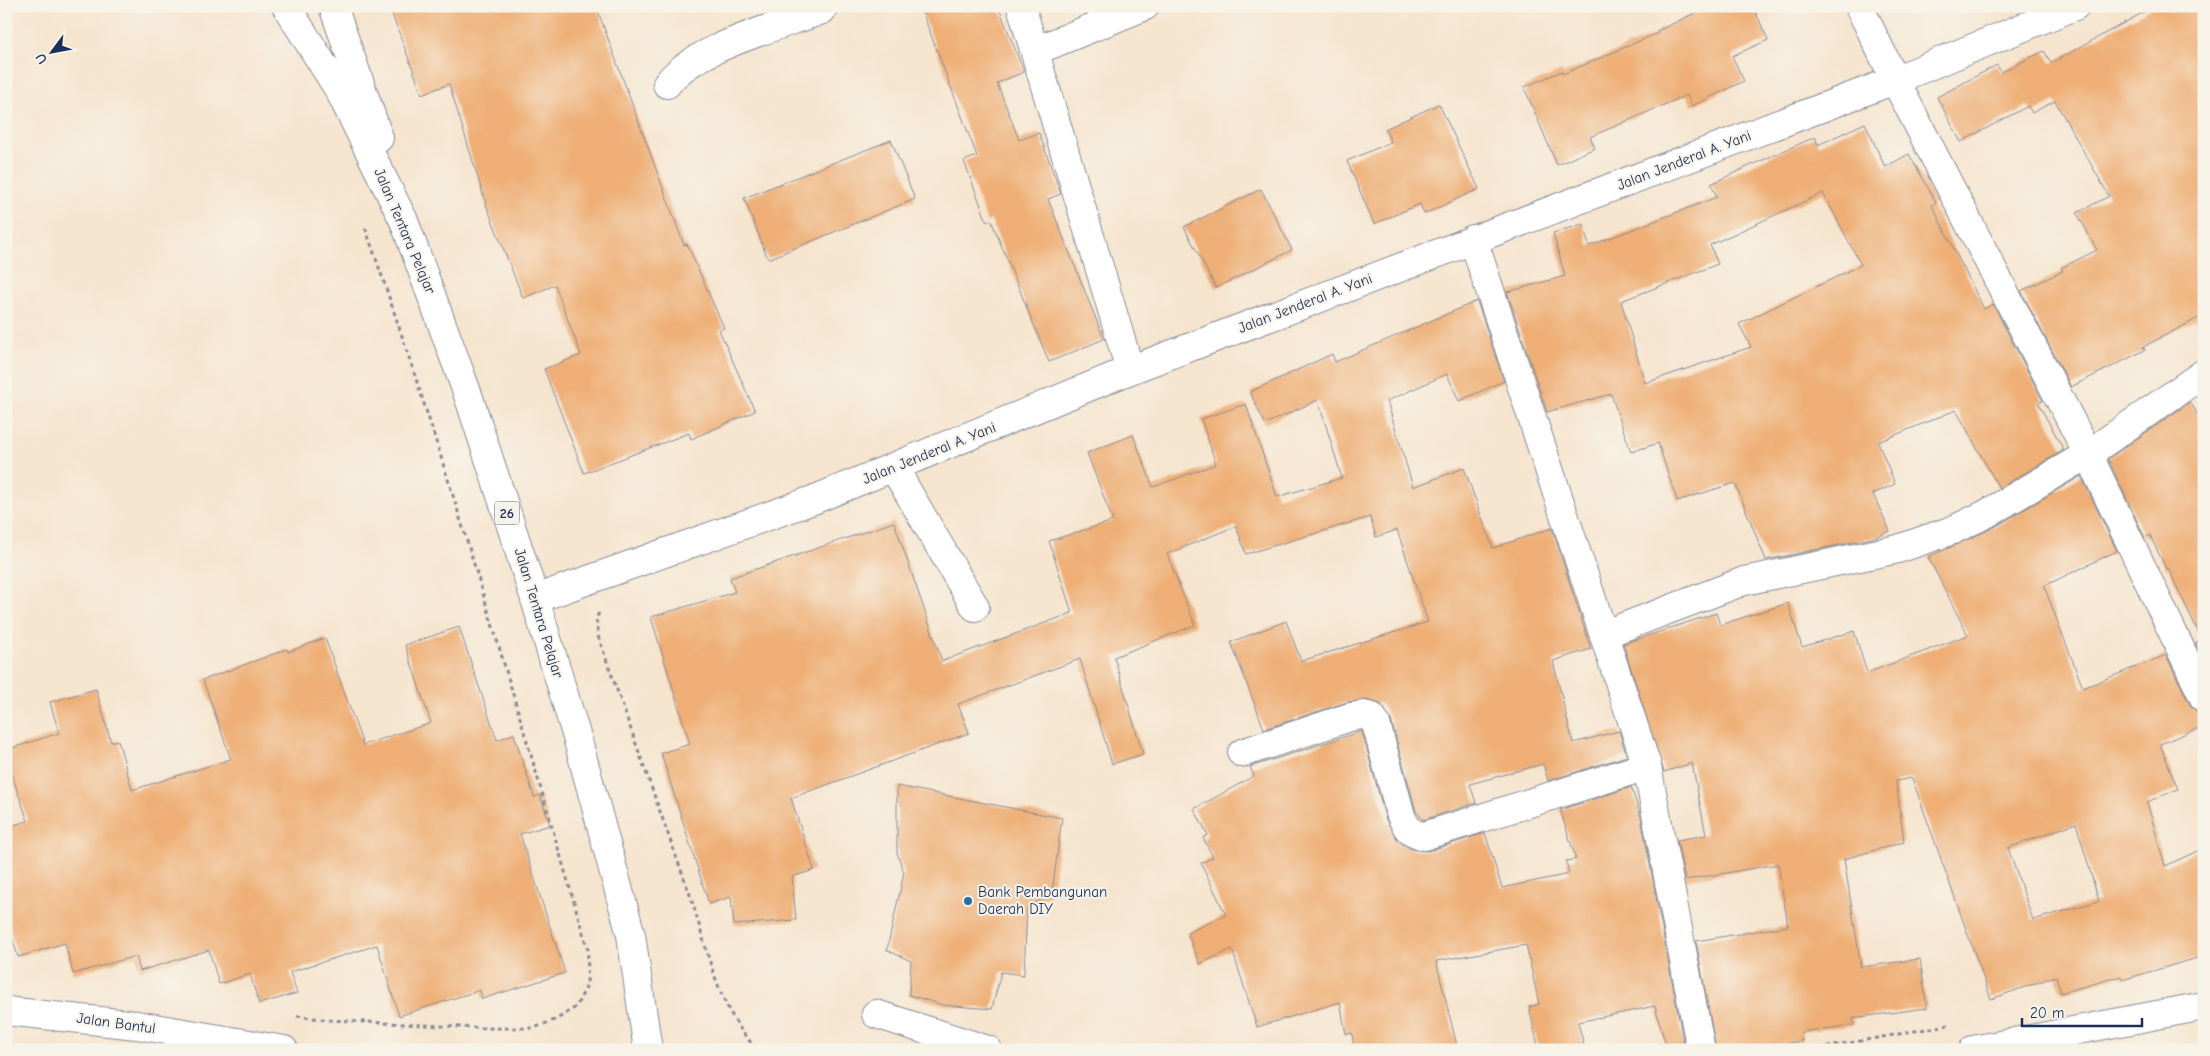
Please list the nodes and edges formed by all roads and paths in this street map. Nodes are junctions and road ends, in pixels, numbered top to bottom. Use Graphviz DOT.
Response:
graph roads {
  1 [pos="247,6"];
  2 [pos="286,6"];
  3 [pos="333,6"];
  4 [pos="1021,6"];
  5 [pos="1145,6"];
  6 [pos="1860,6"];
  7 [pos="2075,6"];
  8 [pos="822,10"];
  9 [pos="252,14"];
  10 [pos="1034,51"];
  11 [pos="1895,80"];
  12 [pos="667,84"];
  13 [pos="362,218"];
  14 [pos="1473,239"];
  15 [pos="433,298"];
  16 [pos="1130,370"];
  17 [pos="2204,373"];
  18 [pos="2088,454"];
  19 [pos="894,468"];
  20 [pos="535,599"];
  21 [pos="602,606"];
  22 [pos="975,607"];
  23 [pos="1605,634"];
  24 [pos="2204,698"];
  25 [pos="1242,753"];
  26 [pos="1647,766"];
  27 [pos="2204,1006"];
  28 [pos="6,1011"];
  29 [pos="876,1014"];
  30 [pos="290,1015"];
  31 [pos="284,1050"];
  32 [pos="648,1050"];
  33 [pos="758,1050"];
  34 [pos="988,1050"];
  35 [pos="1700,1050"];
  36 [pos="1973,1050"];
  1 -- 9 [label="path"];
  2 -- 15 [label="street, Jalan Tentara Pelajar / 26"];
  3 -- 15 [label="street"];
  4 -- 10 [label="street"];
  5 -- 10 [label="street"];
  6 -- 11 [label="street"];
  7 -- 11 [label="street, Jalan Jenderal A. Yani"];
  8 -- 12 [label="street"];
  10 -- 16 [label="street"];
  11 -- 14 [label="street, Jalan Jenderal A. Yani"];
  11 -- 18 [label="street"];
  13 -- 30 [label="path"];
  14 -- 16 [label="street, Jalan Jenderal A. Yani"];
  14 -- 23 [label="street"];
  15 -- 20 [label="street, Jalan Tentara Pelajar / 26"];
  16 -- 19 [label="street, Jalan Jenderal A. Yani"];
  17 -- 18 [label="street"];
  18 -- 23 [label="street"];
  18 -- 24 [label="street"];
  19 -- 20 [label="street, Jalan Jenderal A. Yani"];
  19 -- 22 [label="street"];
  20 -- 32 [label="street, Jalan Tentara Pelajar / 26"];
  21 -- 33 [label="path"];
  23 -- 26 [label="street"];
  25 -- 26 [label="street"];
  26 -- 35 [label="street"];
  27 -- 36 [label="street"];
  28 -- 31 [label="street, Jalan Bantul"];
  29 -- 34 [label="street"];
}
